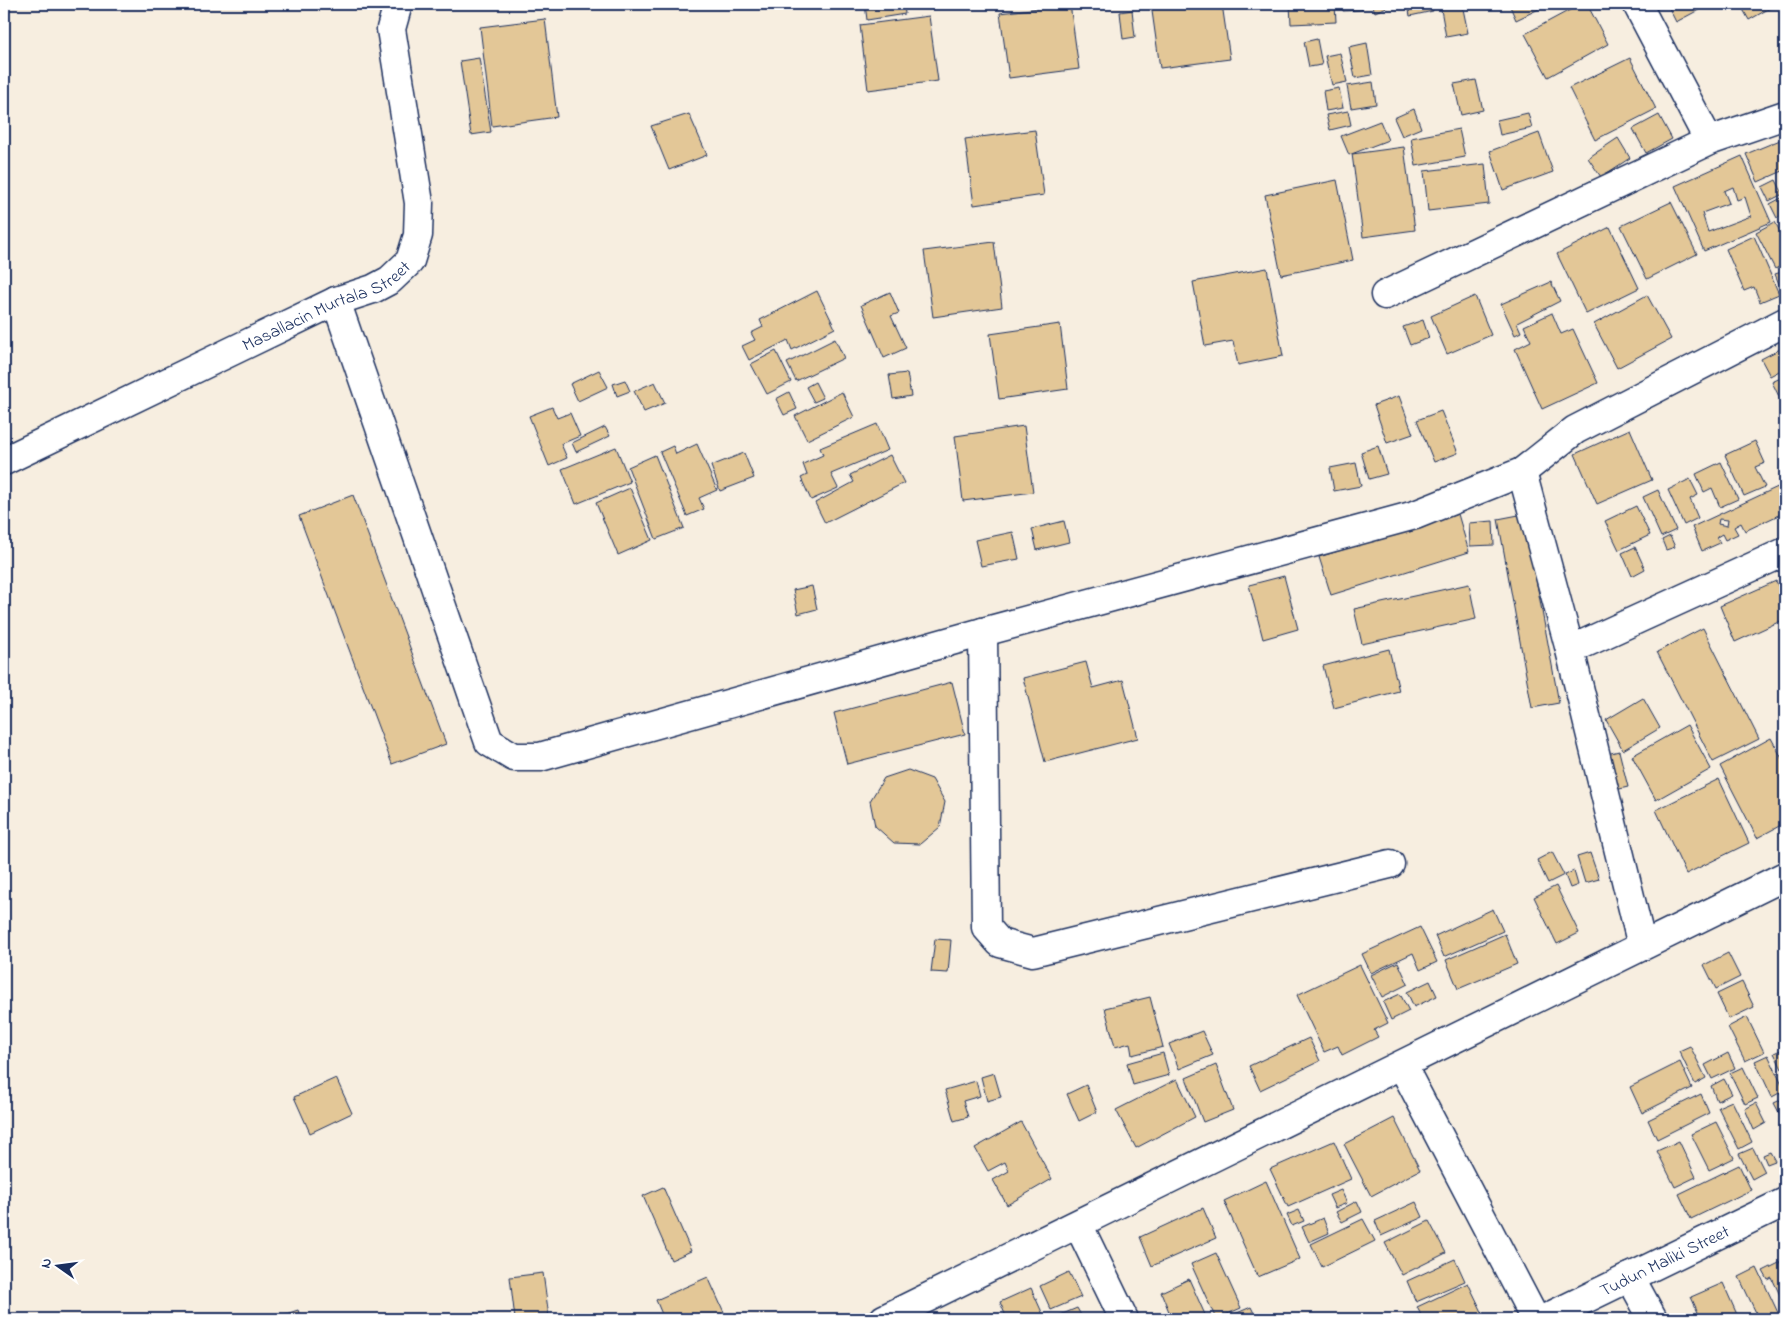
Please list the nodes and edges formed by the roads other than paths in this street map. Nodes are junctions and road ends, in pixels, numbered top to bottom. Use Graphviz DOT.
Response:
graph roads {
  1 [pos="398,4"];
  2 [pos="1637,4"];
  3 [pos="1785,115"];
  4 [pos="1709,141"];
  5 [pos="1385,295"];
  6 [pos="336,301"];
  7 [pos="1785,322"];
  8 [pos="4,461"];
  9 [pos="1522,472"];
  10 [pos="1785,552"];
  11 [pos="983,632"];
  12 [pos="1570,650"];
  13 [pos="1390,864"];
  14 [pos="1785,876"];
  15 [pos="1642,946"];
  16 [pos="1402,1065"];
  17 [pos="1785,1202"];
  18 [pos="1078,1224"];
  19 [pos="1630,1277"];
  20 [pos="884,1319"];
  21 [pos="1124,1319"];
  22 [pos="1535,1319"];
  23 [pos="1544,1319"];
  24 [pos="1653,1319"];
  1 -- 6 [label="street, Masallacin Murtala Street"];
  2 -- 4 [label="street"];
  3 -- 4 [label="street"];
  4 -- 5 [label="street"];
  6 -- 8 [label="street, Masallacin Murtala Street"];
  6 -- 11 [label="street"];
  7 -- 9 [label="street"];
  9 -- 11 [label="street"];
  9 -- 12 [label="street"];
  10 -- 12 [label="street"];
  11 -- 13 [label="street"];
  12 -- 15 [label="street"];
  14 -- 15 [label="street"];
  15 -- 16 [label="street"];
  16 -- 18 [label="street"];
  16 -- 22 [label="street"];
  17 -- 19 [label="street, Tudun Maliki Street"];
  18 -- 20 [label="street"];
  18 -- 21 [label="street"];
  19 -- 23 [label="street, Tudun Maliki Street"];
  19 -- 24 [label="street"];
}
